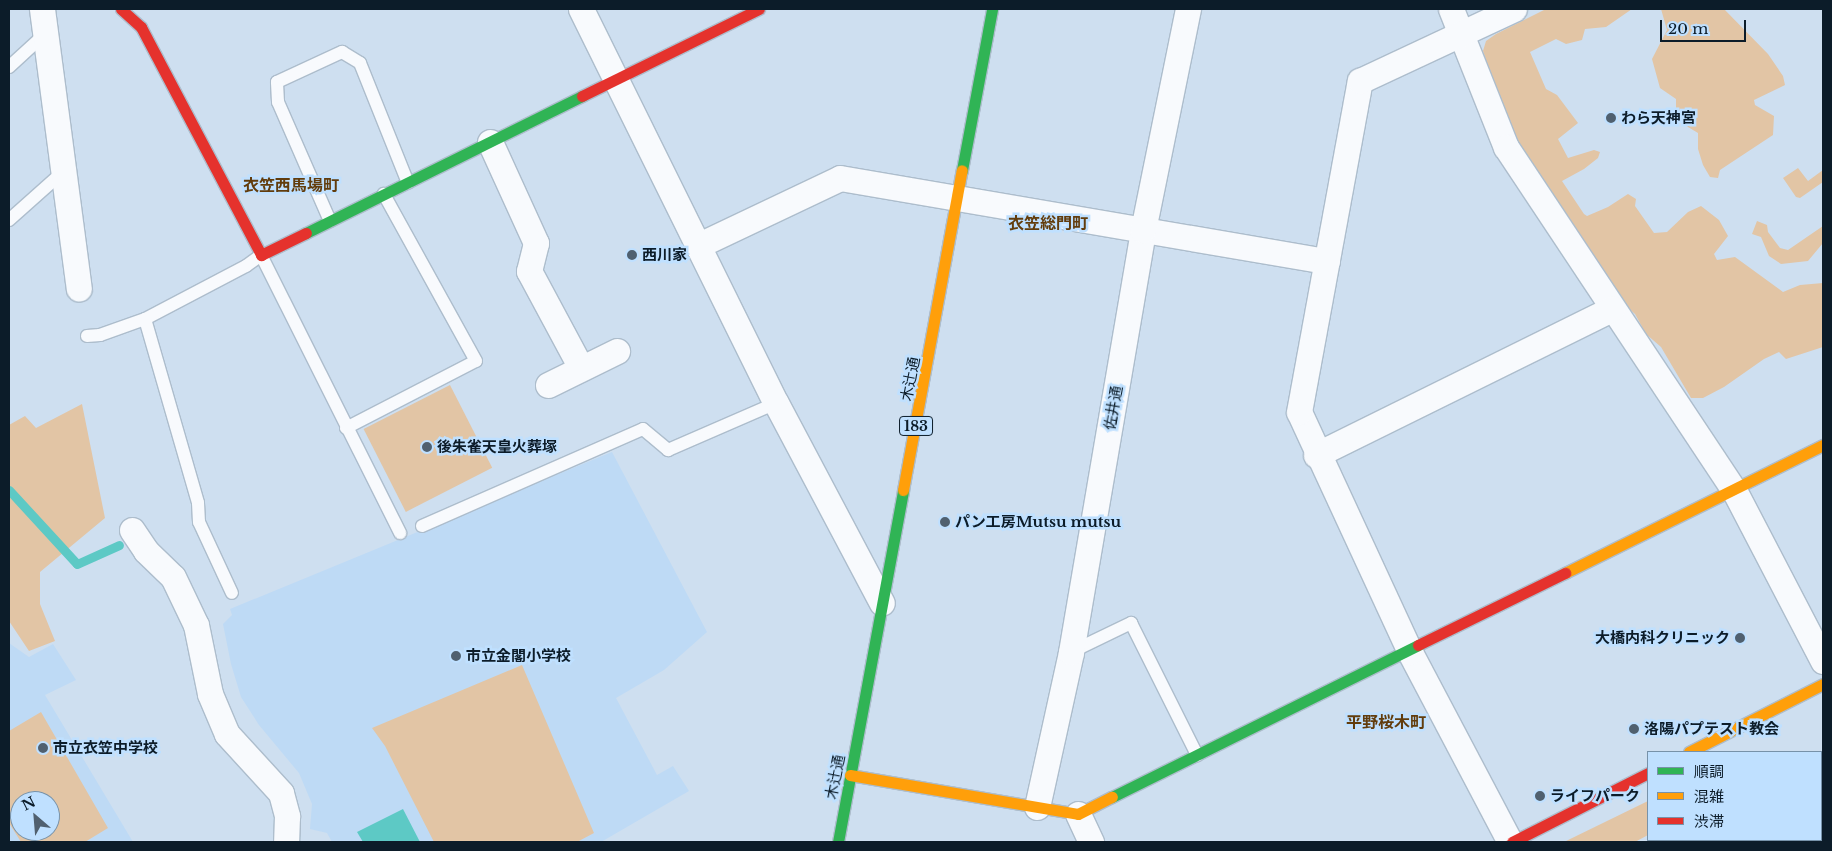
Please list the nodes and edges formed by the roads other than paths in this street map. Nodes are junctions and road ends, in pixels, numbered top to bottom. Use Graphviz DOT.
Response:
graph roads {
  1 [pos="42,9"];
  2 [pos="122,9"];
  3 [pos="581,9"];
  4 [pos="759,9"];
  5 [pos="992,9"];
  6 [pos="1188,9"];
  7 [pos="1451,9"];
  8 [pos="1514,9"];
  9 [pos="45,34"];
  10 [pos="1461,35"];
  11 [pos="9,67"];
  12 [pos="616,80"];
  13 [pos="490,142"];
  14 [pos="64,171"];
  15 [pos="408,183"];
  16 [pos="384,194"];
  17 [pos="959,197"];
  18 [pos="9,220"];
  19 [pos="330,221"];
  20 [pos="1143,230"];
  21 [pos="697,246"];
  22 [pos="261,255"];
  23 [pos="1327,261"];
  24 [pos="79,290"];
  25 [pos="1612,308"];
  26 [pos="145,319"];
  27 [pos="87,336"];
  28 [pos="617,351"];
  29 [pos="581,368"];
  30 [pos="548,385"];
  31 [pos="776,403"];
  32 [pos="346,428"];
  33 [pos="1823,446"];
  34 [pos="1316,455"];
  35 [pos="1734,490"];
  36 [pos="422,526"];
  37 [pos="132,530"];
  38 [pos="400,533"];
  39 [pos="232,593"];
  40 [pos="882,604"];
  41 [pos="1071,652"];
  42 [pos="1410,652"];
  43 [pos="1823,660"];
  44 [pos="1823,684"];
  45 [pos="1691,751"];
  46 [pos="1197,755"];
  47 [pos="1647,774"];
  48 [pos="850,775"];
  49 [pos="1037,807"];
  50 [pos="1078,814"];
  51 [pos="286,842"];
  52 [pos="838,842"];
  53 [pos="1091,842"];
  54 [pos="1511,842"];
  1 -- 9 [label="street"];
  2 -- 22 [label="street"];
  3 -- 12 [label="street"];
  4 -- 12 [label="street"];
  5 -- 17 [label="street, 木辻通 / 183"];
  6 -- 20 [label="street, 佐井通"];
  7 -- 10 [label="street"];
  8 -- 10 [label="street"];
  9 -- 11 [label="lane"];
  9 -- 14 [label="street"];
  10 -- 23 [label="street"];
  10 -- 25 [label="street"];
  12 -- 13 [label="street"];
  12 -- 21 [label="street"];
  13 -- 15 [label="street"];
  13 -- 29 [label="street"];
  14 -- 18 [label="lane"];
  14 -- 24 [label="street"];
  15 -- 16 [label="street"];
  15 -- 19 [label="lane"];
  16 -- 19 [label="street"];
  16 -- 32 [label="lane"];
  17 -- 20 [label="street"];
  17 -- 21 [label="street"];
  17 -- 40 [label="street, 木辻通 / 183"];
  19 -- 22 [label="street"];
  20 -- 23 [label="street"];
  20 -- 41 [label="street, 佐井通"];
  21 -- 31 [label="street"];
  22 -- 26 [label="lane"];
  22 -- 32 [label="lane"];
  23 -- 34 [label="street"];
  25 -- 34 [label="street"];
  25 -- 35 [label="street"];
  26 -- 27 [label="lane"];
  26 -- 39 [label="lane"];
  28 -- 29 [label="street"];
  29 -- 30 [label="street"];
  31 -- 36 [label="lane"];
  31 -- 40 [label="street"];
  32 -- 38 [label="lane"];
  33 -- 35 [label="street"];
  34 -- 42 [label="street"];
  35 -- 42 [label="street"];
  35 -- 43 [label="street"];
  37 -- 51 [label="street"];
  40 -- 48 [label="street, 木辻通 / 183"];
  41 -- 46 [label="lane"];
  41 -- 49 [label="street, 佐井通"];
  42 -- 46 [label="street"];
  42 -- 54 [label="street"];
  44 -- 45 [label="street"];
  46 -- 50 [label="street"];
  47 -- 54 [label="street"];
  48 -- 49 [label="street"];
  48 -- 52 [label="street, 木辻通 / 183"];
  49 -- 50 [label="street"];
  50 -- 53 [label="street"];
}
